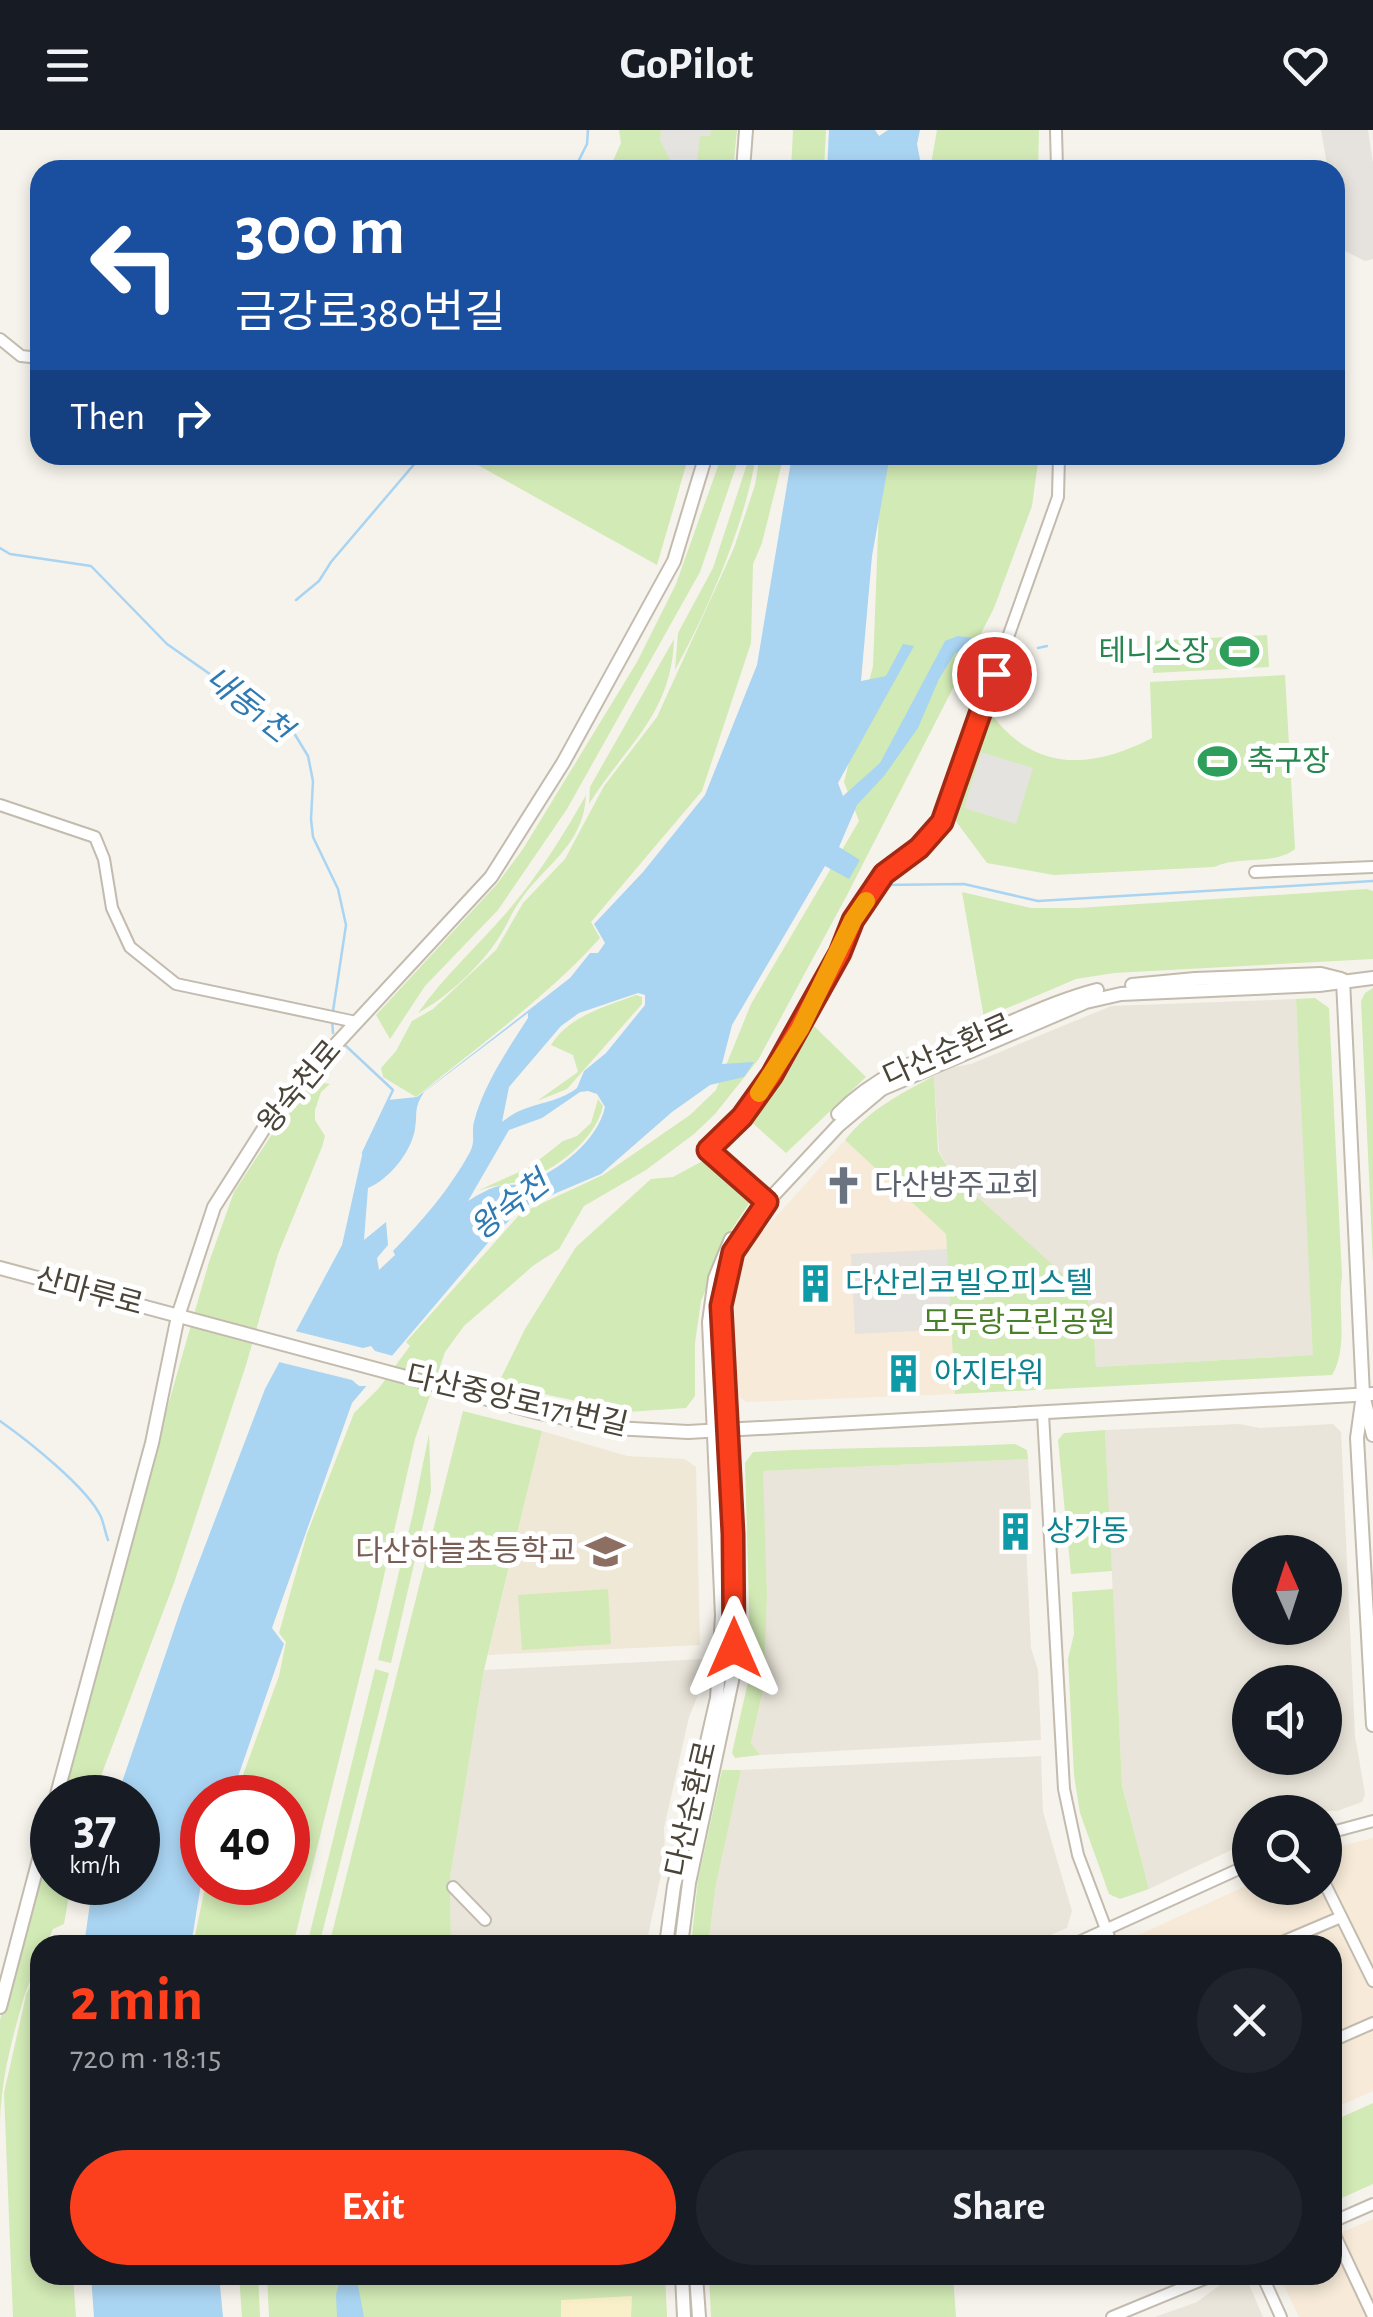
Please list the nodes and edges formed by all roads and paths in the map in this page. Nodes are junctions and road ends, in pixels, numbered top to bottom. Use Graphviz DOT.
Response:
graph roads {
  1 [pos="746,130"];
  2 [pos="1056,130"];
  3 [pos="744,160"];
  4 [pos="1058,160"];
  5 [pos="0,338"];
  6 [pos="30,357"];
  7 [pos="703,465"];
  8 [pos="1059,465"];
  9 [pos="0,805"];
  10 [pos="1373,867"];
  11 [pos="1255,872"];
  12 [pos="1373,978"];
  13 [pos="1343,980"];
  14 [pos="356,1022"];
  15 [pos="764,1200"];
  16 [pos="0,1268"];
  17 [pos="184,1318"];
  18 [pos="1368,1395"];
  19 [pos="1043,1414"];
  20 [pos="721,1430"];
  21 [pos="1373,1435"];
  22 [pos="1373,1725"];
  23 [pos="62,1775"];
  24 [pos="1373,1821"];
  25 [pos="1342,1829"];
  26 [pos="1232,1872"];
  27 [pos="452,1886"];
  28 [pos="30,1893"];
  29 [pos="1335,1905"];
  30 [pos="1341,1917"];
  31 [pos="485,1920"];
  32 [pos="1106,1931"];
  33 [pos="667,1935"];
  34 [pos="681,1935"];
  35 [pos="1096,1935"];
  36 [pos="1108,1935"];
  37 [pos="1298,1935"];
  38 [pos="1373,1982"];
  39 [pos="0,2006"];
  40 [pos="1373,2023"];
  41 [pos="1342,2037"];
  42 [pos="1373,2204"];
  43 [pos="1342,2221"];
  44 [pos="1342,2247"];
  45 [pos="1373,2280"];
  46 [pos="682,2285"];
  47 [pos="696,2285"];
  48 [pos="1194,2285"];
  49 [pos="1267,2285"];
  50 [pos="1360,2286"];
  51 [pos="1137,2313"];
  52 [pos="1373,2316"];
  53 [pos="684,2317"];
  54 [pos="698,2317"];
  55 [pos="1112,2317"];
  56 [pos="1281,2317"];
  1 -- 3 [label="street"];
  2 -- 4 [label="street"];
  5 -- 6 [label="street"];
  7 -- 14 [label="street, 왕숙천로"];
  8 -- 15 [label="street"];
  9 -- 14 [label="street"];
  10 -- 11 [label="street"];
  12 -- 13 [label="street, 다산순환로"];
  13 -- 15 [label="street, 다산순환로"];
  13 -- 18 [label="street"];
  14 -- 17 [label="street, 왕숙천로"];
  15 -- 20 [label="street, 다산순환로"];
  16 -- 17 [label="street, 산마루로"];
  17 -- 20 [label="street, 다산중앙로171번길"];
  17 -- 23 [label="street, 왕숙천로"];
  18 -- 19 [label="street, 다산중앙로171번길"];
  18 -- 21 [label="street"];
  18 -- 22 [label="street"];
  19 -- 20 [label="street, 다산중앙로171번길"];
  19 -- 32 [label="street"];
  20 -- 33 [label="street, 다산순환로"];
  20 -- 34 [label="street, 다산순환로"];
  24 -- 25 [label="street"];
  26 -- 32 [label="street"];
  27 -- 31 [label="street"];
  28 -- 39 [label="street"];
  29 -- 30 [label="street"];
  30 -- 37 [label="street"];
  30 -- 38 [label="street"];
  32 -- 35 [label="street"];
  32 -- 36 [label="street"];
  40 -- 41 [label="street"];
  42 -- 43 [label="street"];
  44 -- 50 [label="street"];
  45 -- 50 [label="street"];
  46 -- 53 [label="street"];
  47 -- 54 [label="street"];
  48 -- 51 [label="street"];
  49 -- 56 [label="street"];
  50 -- 52 [label="street"];
  51 -- 55 [label="street"];
}
